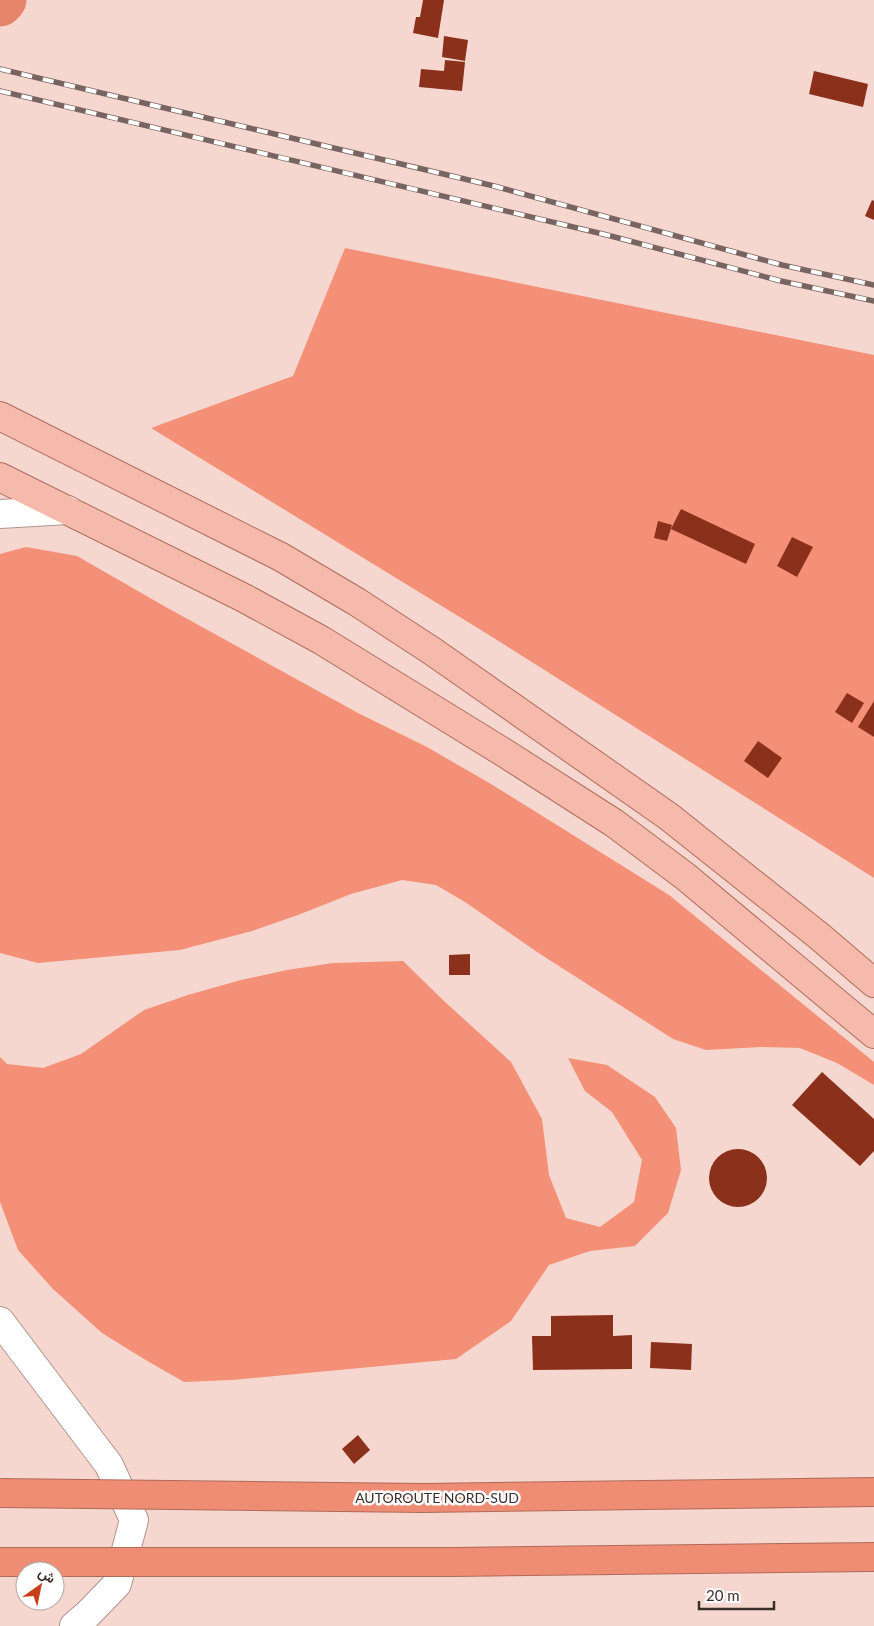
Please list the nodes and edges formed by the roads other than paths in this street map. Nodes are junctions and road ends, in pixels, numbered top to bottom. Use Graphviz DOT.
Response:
graph roads {
  1 [pos="0,416"];
  2 [pos="0,477"];
  3 [pos="68,510"];
  4 [pos="0,514"];
  5 [pos="874,983"];
  6 [pos="874,1034"];
  7 [pos="0,1321"];
  8 [pos="874,1492"];
  9 [pos="0,1493"];
  10 [pos="874,1557"];
  11 [pos="0,1562"];
  12 [pos="74,1626"];
  1 -- 5 [label="main road"];
  2 -- 3 [label="main road"];
  3 -- 4 [label="street"];
  3 -- 6 [label="main road"];
  7 -- 12 [label="street"];
  8 -- 9 [label="highway, AUTOROUTE NORD-SUD, bridge"];
  10 -- 11 [label="highway, bridge"];
}
